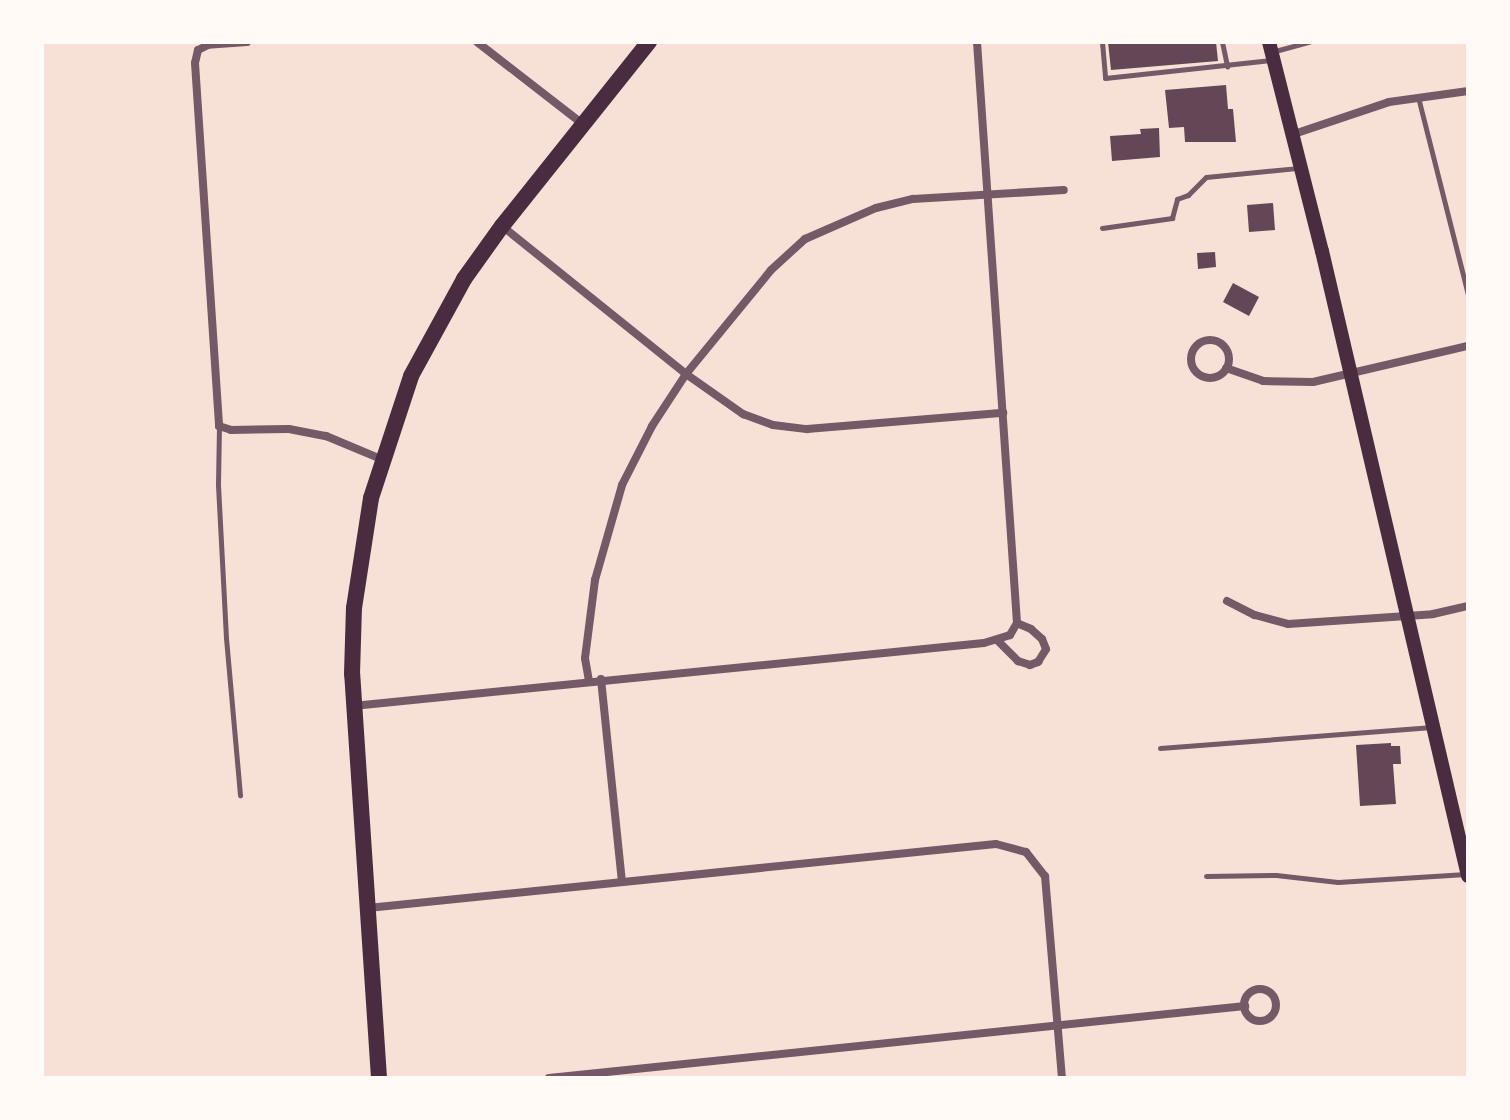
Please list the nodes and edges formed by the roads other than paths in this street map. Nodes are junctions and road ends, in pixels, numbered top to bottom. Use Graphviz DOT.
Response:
graph roads {
  1 [pos="247,42"];
  2 [pos="477,42"];
  3 [pos="649,42"];
  4 [pos="977,42"];
  5 [pos="1102,42"];
  6 [pos="1222,42"];
  7 [pos="1309,42"];
  8 [pos="1272,51"];
  9 [pos="1227,66"];
  10 [pos="1468,91"];
  11 [pos="1418,96"];
  12 [pos="584,125"];
  13 [pos="1294,134"];
  14 [pos="1302,167"];
  15 [pos="1064,190"];
  16 [pos="986,195"];
  17 [pos="502,226"];
  18 [pos="1102,228"];
  19 [pos="1468,295"];
  20 [pos="1468,346"];
  21 [pos="1226,368"];
  22 [pos="1351,373"];
  23 [pos="686,374"];
  24 [pos="1003,413"];
  25 [pos="219,426"];
  26 [pos="381,459"];
  27 [pos="1227,601"];
  28 [pos="1468,606"];
  29 [pos="1407,615"];
  30 [pos="1017,623"];
  31 [pos="997,640"];
  32 [pos="601,679"];
  33 [pos="589,681"];
  34 [pos="352,706"];
  35 [pos="1433,727"];
  36 [pos="1160,748"];
  37 [pos="240,795"];
  38 [pos="1465,853"];
  39 [pos="1468,875"];
  40 [pos="1206,876"];
  41 [pos="622,882"];
  42 [pos="367,908"];
  43 [pos="1245,1006"];
  44 [pos="1057,1027"];
  45 [pos="379,1078"];
  46 [pos="549,1078"];
  47 [pos="1062,1078"];
  1 -- 25 [label="street"];
  2 -- 12 [label="street"];
  3 -- 12 [label="main road"];
  4 -- 16 [label="street"];
  5 -- 9 [label="lane"];
  6 -- 9 [label="lane"];
  7 -- 8 [label="lane"];
  8 -- 9 [label="lane"];
  8 -- 13 [label="main road"];
  10 -- 11 [label="street"];
  11 -- 13 [label="street"];
  11 -- 19 [label="lane"];
  12 -- 17 [label="main road"];
  13 -- 14 [label="main road"];
  14 -- 18 [label="lane"];
  14 -- 22 [label="main road"];
  15 -- 16 [label="street"];
  16 -- 23 [label="street"];
  16 -- 24 [label="street"];
  17 -- 23 [label="street"];
  17 -- 26 [label="main road"];
  20 -- 22 [label="street"];
  21 -- 21 [label="street"];
  21 -- 22 [label="street"];
  22 -- 29 [label="main road"];
  23 -- 24 [label="street"];
  23 -- 33 [label="street"];
  24 -- 30 [label="street"];
  25 -- 26 [label="street"];
  25 -- 37 [label="lane"];
  26 -- 34 [label="main road"];
  27 -- 29 [label="street"];
  28 -- 29 [label="street"];
  29 -- 35 [label="main road"];
  30 -- 31 [label="street"];
  30 -- 31 [label="street"];
  31 -- 32 [label="street"];
  32 -- 33 [label="street"];
  32 -- 41 [label="street"];
  33 -- 34 [label="street"];
  34 -- 42 [label="main road"];
  35 -- 36 [label="lane"];
  35 -- 38 [label="main road"];
  38 -- 39 [label="main road"];
  39 -- 40 [label="lane"];
  41 -- 42 [label="street"];
  41 -- 44 [label="street"];
  42 -- 45 [label="main road"];
  43 -- 44 [label="street"];
  44 -- 46 [label="street"];
  44 -- 47 [label="street"];
}
